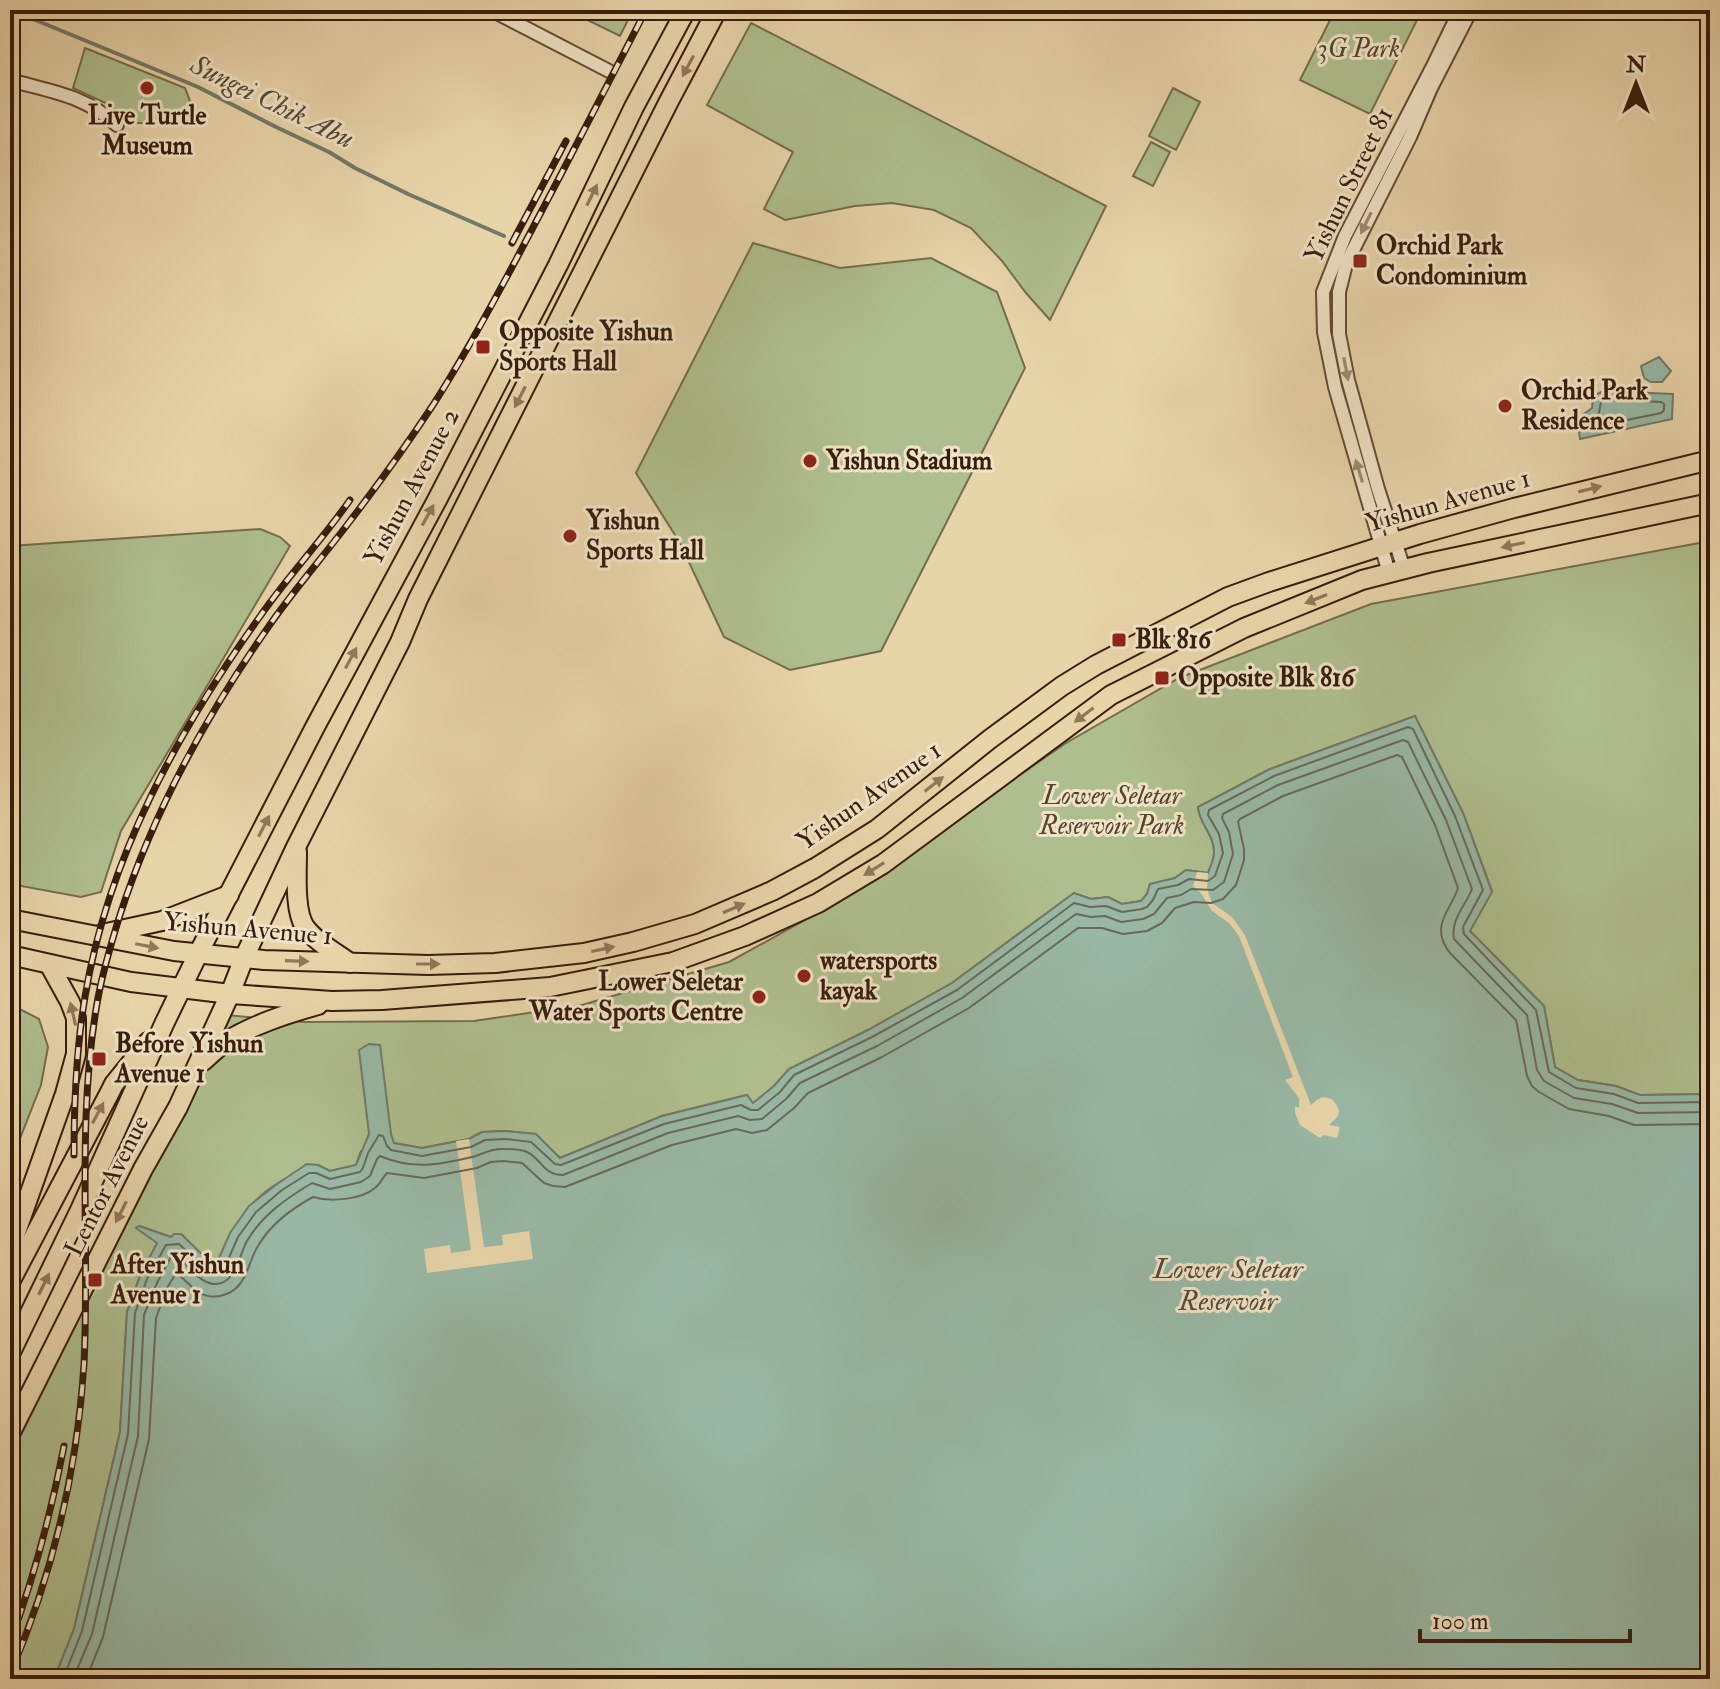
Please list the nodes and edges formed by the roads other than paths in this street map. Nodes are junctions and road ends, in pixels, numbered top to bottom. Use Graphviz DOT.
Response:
graph roads {
  1 [pos="491,10"];
  2 [pos="686,10"];
  3 [pos="717,10"];
  4 [pos="1460,10"];
  5 [pos="1471,10"];
  6 [pos="609,71"];
  7 [pos="10,80"];
  8 [pos="117,125"];
  9 [pos="1710,460"];
  10 [pos="1683,467"];
  11 [pos="1710,468"];
  12 [pos="1710,503"];
  13 [pos="1388,544"];
  14 [pos="1397,571"];
  15 [pos="296,847"];
  16 [pos="229,895"];
  17 [pos="10,919"];
  18 [pos="96,936"];
  19 [pos="198,954"];
  20 [pos="10,955"];
  21 [pos="244,958"];
  22 [pos="526,959"];
  23 [pos="350,963"];
  24 [pos="49,964"];
  25 [pos="550,987"];
  26 [pos="181,988"];
  27 [pos="230,994"];
  28 [pos="332,1001"];
  29 [pos="165,1022"];
  30 [pos="197,1066"];
  31 [pos="10,1249"];
  32 [pos="10,1282"];
  33 [pos="10,1354"];
  34 [pos="10,1434"];
  1 -- 6 [label="street"];
  16 -- 2 [label="main road, Yishun Avenue 2, one-way"];
  3 -- 15 [label="main road, Yishun Avenue 2, one-way"];
  13 -- 4 [label="street, Yishun Street 81, one-way"];
  5 -- 13 [label="street, Yishun Street 81, one-way"];
  7 -- 8 [label="street"];
  9 -- 10 [label="main road, Yishun Avenue 1"];
  10 -- 11 [label="main road"];
  13 -- 10 [label="main road, Yishun Avenue 1, one-way"];
  12 -- 14 [label="main road, Yishun Avenue 1, one-way"];
  13 -- 14 [label="street, Yishun Street 81"];
  22 -- 13 [label="main road, Yishun Avenue 1, one-way"];
  14 -- 25 [label="main road, Yishun Avenue 1, one-way"];
  15 -- 21 [label="main road, Yishun Avenue 2"];
  15 -- 23 [label="main road"];
  16 -- 18 [label="main road"];
  16 -- 19 [label="main road, Yishun Avenue 2"];
  17 -- 18 [label="main road, Yishun Avenue 1"];
  18 -- 19 [label="main road, Yishun Avenue 1, one-way"];
  19 -- 21 [label="main road, Yishun Avenue 1"];
  19 -- 26 [label="main road, Yishun Avenue 2"];
  20 -- 24 [label="main road, Yishun Avenue 1"];
  21 -- 23 [label="main road, Yishun Avenue 1, one-way"];
  21 -- 27 [label="main road, Lentor Avenue"];
  23 -- 22 [label="main road, Yishun Avenue 1, one-way"];
  22 -- 25 [label="main road"];
  24 -- 26 [label="main road, Yishun Avenue 1"];
  31 -- 24 [label="main road, one-way"];
  25 -- 28 [label="main road, Yishun Avenue 1"];
  26 -- 27 [label="main road, Yishun Avenue 1"];
  26 -- 29 [label="main road, Lentor Avenue"];
  27 -- 28 [label="main road, Yishun Avenue 1"];
  27 -- 30 [label="main road, Lentor Avenue"];
  28 -- 30 [label="main road"];
  32 -- 29 [label="main road, one-way"];
  33 -- 29 [label="main road, Lentor Avenue, one-way"];
  30 -- 34 [label="main road, Lentor Avenue, one-way"];
}
